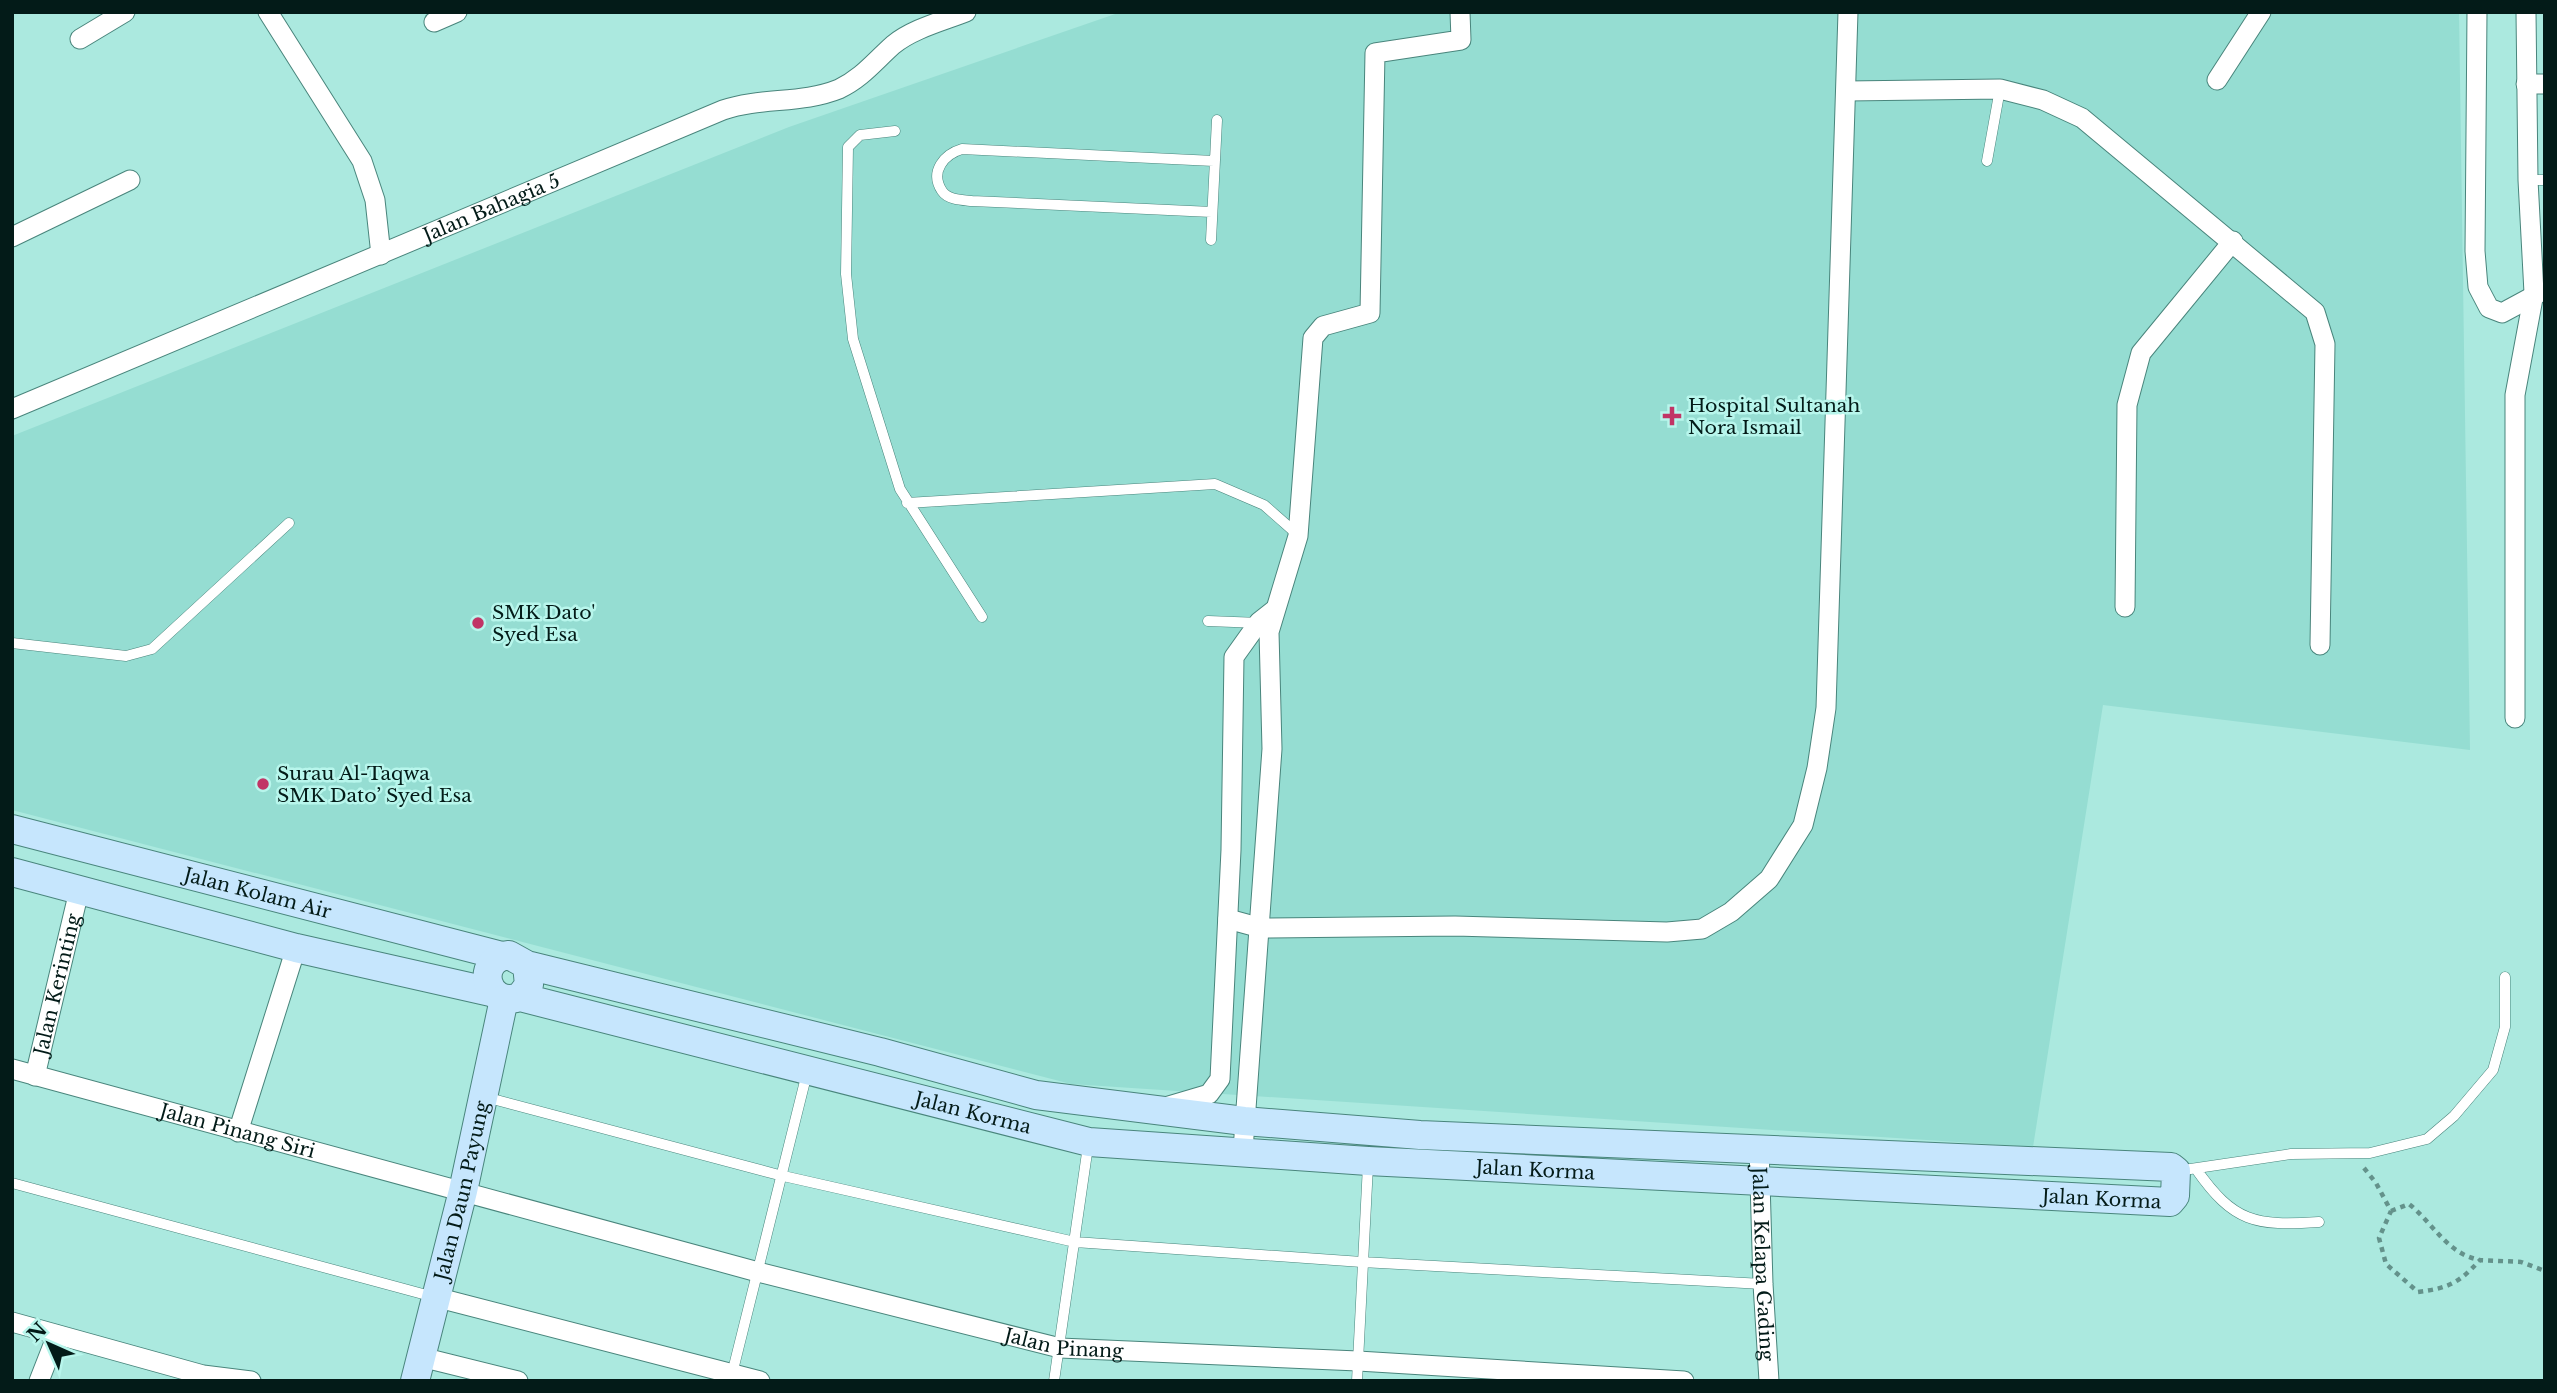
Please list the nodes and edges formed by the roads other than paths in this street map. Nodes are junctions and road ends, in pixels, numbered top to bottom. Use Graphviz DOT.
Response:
graph roads {
  1 [pos="125,12"];
  2 [pos="268,12"];
  3 [pos="457,12"];
  4 [pos="966,12"];
  5 [pos="1460,12"];
  6 [pos="1848,12"];
  7 [pos="2261,12"];
  8 [pos="2477,12"];
  9 [pos="2526,12"];
  10 [pos="923,20"];
  11 [pos="434,22"];
  12 [pos="80,40"];
  13 [pos="2217,80"];
  14 [pos="2535,84"];
  15 [pos="2000,89"];
  16 [pos="1847,91"];
  17 [pos="1217,120"];
  18 [pos="895,131"];
  19 [pos="1214,161"];
  20 [pos="1987,161"];
  21 [pos="130,180"];
  22 [pos="2536,180"];
  23 [pos="1212,212"];
  24 [pos="13,235"];
  25 [pos="1210,240"];
  26 [pos="2233,241"];
  27 [pos="381,255"];
  28 [pos="2539,293"];
  29 [pos="12,409"];
  30 [pos="907,503"];
  31 [pos="289,523"];
  32 [pos="1298,536"];
  33 [pos="2126,607"];
  34 [pos="982,617"];
  35 [pos="1208,621"];
  36 [pos="1264,627"];
  37 [pos="12,643"];
  38 [pos="2320,645"];
  39 [pos="2515,718"];
  40 [pos="12,829"];
  41 [pos="1230,865"];
  42 [pos="1264,869"];
  43 [pos="12,872"];
  44 [pos="79,891"];
  45 [pos="1228,919"];
  46 [pos="1261,928"];
  47 [pos="296,948"];
  48 [pos="515,960"];
  49 [pos="2505,977"];
  50 [pos="505,996"];
  51 [pos="12,1069"];
  52 [pos="808,1069"];
  53 [pos="35,1076"];
  54 [pos="485,1097"];
  55 [pos="1159,1109"];
  56 [pos="1244,1121"];
  57 [pos="238,1132"];
  58 [pos="1089,1142"];
  59 [pos="1759,1147"];
  60 [pos="1243,1150"];
  61 [pos="1368,1160"];
  62 [pos="2186,1170"];
  63 [pos="779,1175"];
  64 [pos="1760,1178"];
  65 [pos="12,1183"];
  66 [pos="463,1191"];
  67 [pos="2319,1222"];
  68 [pos="1075,1242"];
  69 [pos="1362,1262"];
  70 [pos="758,1272"];
  71 [pos="1763,1284"];
  72 [pos="435,1297"];
  73 [pos="12,1322"];
  74 [pos="57,1335"];
  75 [pos="1060,1348"];
  76 [pos="418,1369"];
  77 [pos="1357,1371"];
  78 [pos="732,1374"];
  79 [pos="202,1378"];
  80 [pos="39,1381"];
  81 [pos="251,1381"];
  82 [pos="518,1381"];
  83 [pos="761,1381"];
  84 [pos="1054,1381"];
  85 [pos="1684,1381"];
  86 [pos="1769,1381"];
  1 -- 12 [label="street"];
  2 -- 27 [label="street"];
  3 -- 11 [label="street"];
  4 -- 10 [label="street, Jalan Bahagia 5"];
  5 -- 32 [label="street"];
  6 -- 16 [label="street"];
  7 -- 13 [label="street"];
  8 -- 28 [label="street"];
  9 -- 14 [label="street"];
  10 -- 27 [label="street, Jalan Bahagia 5"];
  14 -- 22 [label="street"];
  15 -- 16 [label="street"];
  15 -- 20 [label="lane"];
  15 -- 26 [label="street"];
  16 -- 46 [label="street"];
  17 -- 19 [label="lane"];
  18 -- 30 [label="lane"];
  19 -- 23 [label="lane"];
  19 -- 23 [label="lane"];
  21 -- 24 [label="street"];
  22 -- 28 [label="street"];
  23 -- 25 [label="lane"];
  26 -- 33 [label="street"];
  26 -- 38 [label="street"];
  27 -- 29 [label="street, Jalan Bahagia 5"];
  28 -- 39 [label="street"];
  30 -- 32 [label="lane"];
  30 -- 34 [label="lane"];
  31 -- 37 [label="lane"];
  32 -- 36 [label="street"];
  35 -- 36 [label="lane"];
  36 -- 41 [label="street"];
  36 -- 42 [label="street"];
  40 -- 48 [label="street, Jalan Kolam Air"];
  41 -- 42 [label="street"];
  41 -- 45 [label="street"];
  42 -- 46 [label="street"];
  43 -- 44 [label="street"];
  44 -- 47 [label="street"];
  44 -- 53 [label="street, Jalan Kerinting"];
  45 -- 46 [label="street"];
  45 -- 55 [label="street"];
  46 -- 56 [label="street"];
  47 -- 50 [label="street"];
  47 -- 57 [label="street"];
  48 -- 50 [label="street"];
  48 -- 50 [label="street"];
  48 -- 55 [label="street, Jalan Korma"];
  49 -- 62 [label="lane"];
  50 -- 52 [label="street, Jalan Korma"];
  50 -- 54 [label="street, Jalan Daun Payung"];
  51 -- 53 [label="street, Jalan Pinang Siri"];
  52 -- 58 [label="street, Jalan Korma"];
  52 -- 63 [label="lane"];
  53 -- 57 [label="street, Jalan Pinang Siri"];
  54 -- 63 [label="lane"];
  54 -- 66 [label="street, Jalan Daun Payung"];
  55 -- 56 [label="street, Jalan Korma"];
  56 -- 59 [label="street, Jalan Korma"];
  56 -- 60 [label="street"];
  57 -- 66 [label="street, Jalan Pinang Siri"];
  58 -- 60 [label="street, Jalan Korma"];
  58 -- 68 [label="lane"];
  59 -- 62 [label="street, Jalan Korma"];
  59 -- 64 [label="street, Jalan Kelapa Gading"];
  60 -- 61 [label="street, Jalan Korma"];
  61 -- 64 [label="street, Jalan Korma"];
  61 -- 69 [label="lane"];
  62 -- 64 [label="street, Jalan Korma"];
  62 -- 67 [label="lane"];
  63 -- 68 [label="lane"];
  63 -- 70 [label="lane"];
  64 -- 71 [label="street, Jalan Kelapa Gading"];
  65 -- 72 [label="lane"];
  66 -- 70 [label="street, Jalan Pinang"];
  66 -- 72 [label="street, Jalan Daun Payung"];
  68 -- 69 [label="lane"];
  68 -- 75 [label="lane"];
  69 -- 71 [label="lane"];
  69 -- 77 [label="lane"];
  70 -- 75 [label="street, Jalan Pinang"];
  70 -- 78 [label="lane"];
  71 -- 86 [label="street, Jalan Kelapa Gading"];
  72 -- 76 [label="street, Jalan Daun Payung"];
  72 -- 78 [label="street"];
  73 -- 74 [label="street"];
  74 -- 79 [label="street"];
  74 -- 80 [label="street"];
  75 -- 77 [label="street, Jalan Pinang"];
  75 -- 84 [label="lane"];
  76 -- 82 [label="street"];
  77 -- 85 [label="street, Jalan Pinang"];
  78 -- 83 [label="street"];
  79 -- 81 [label="street"];
}
